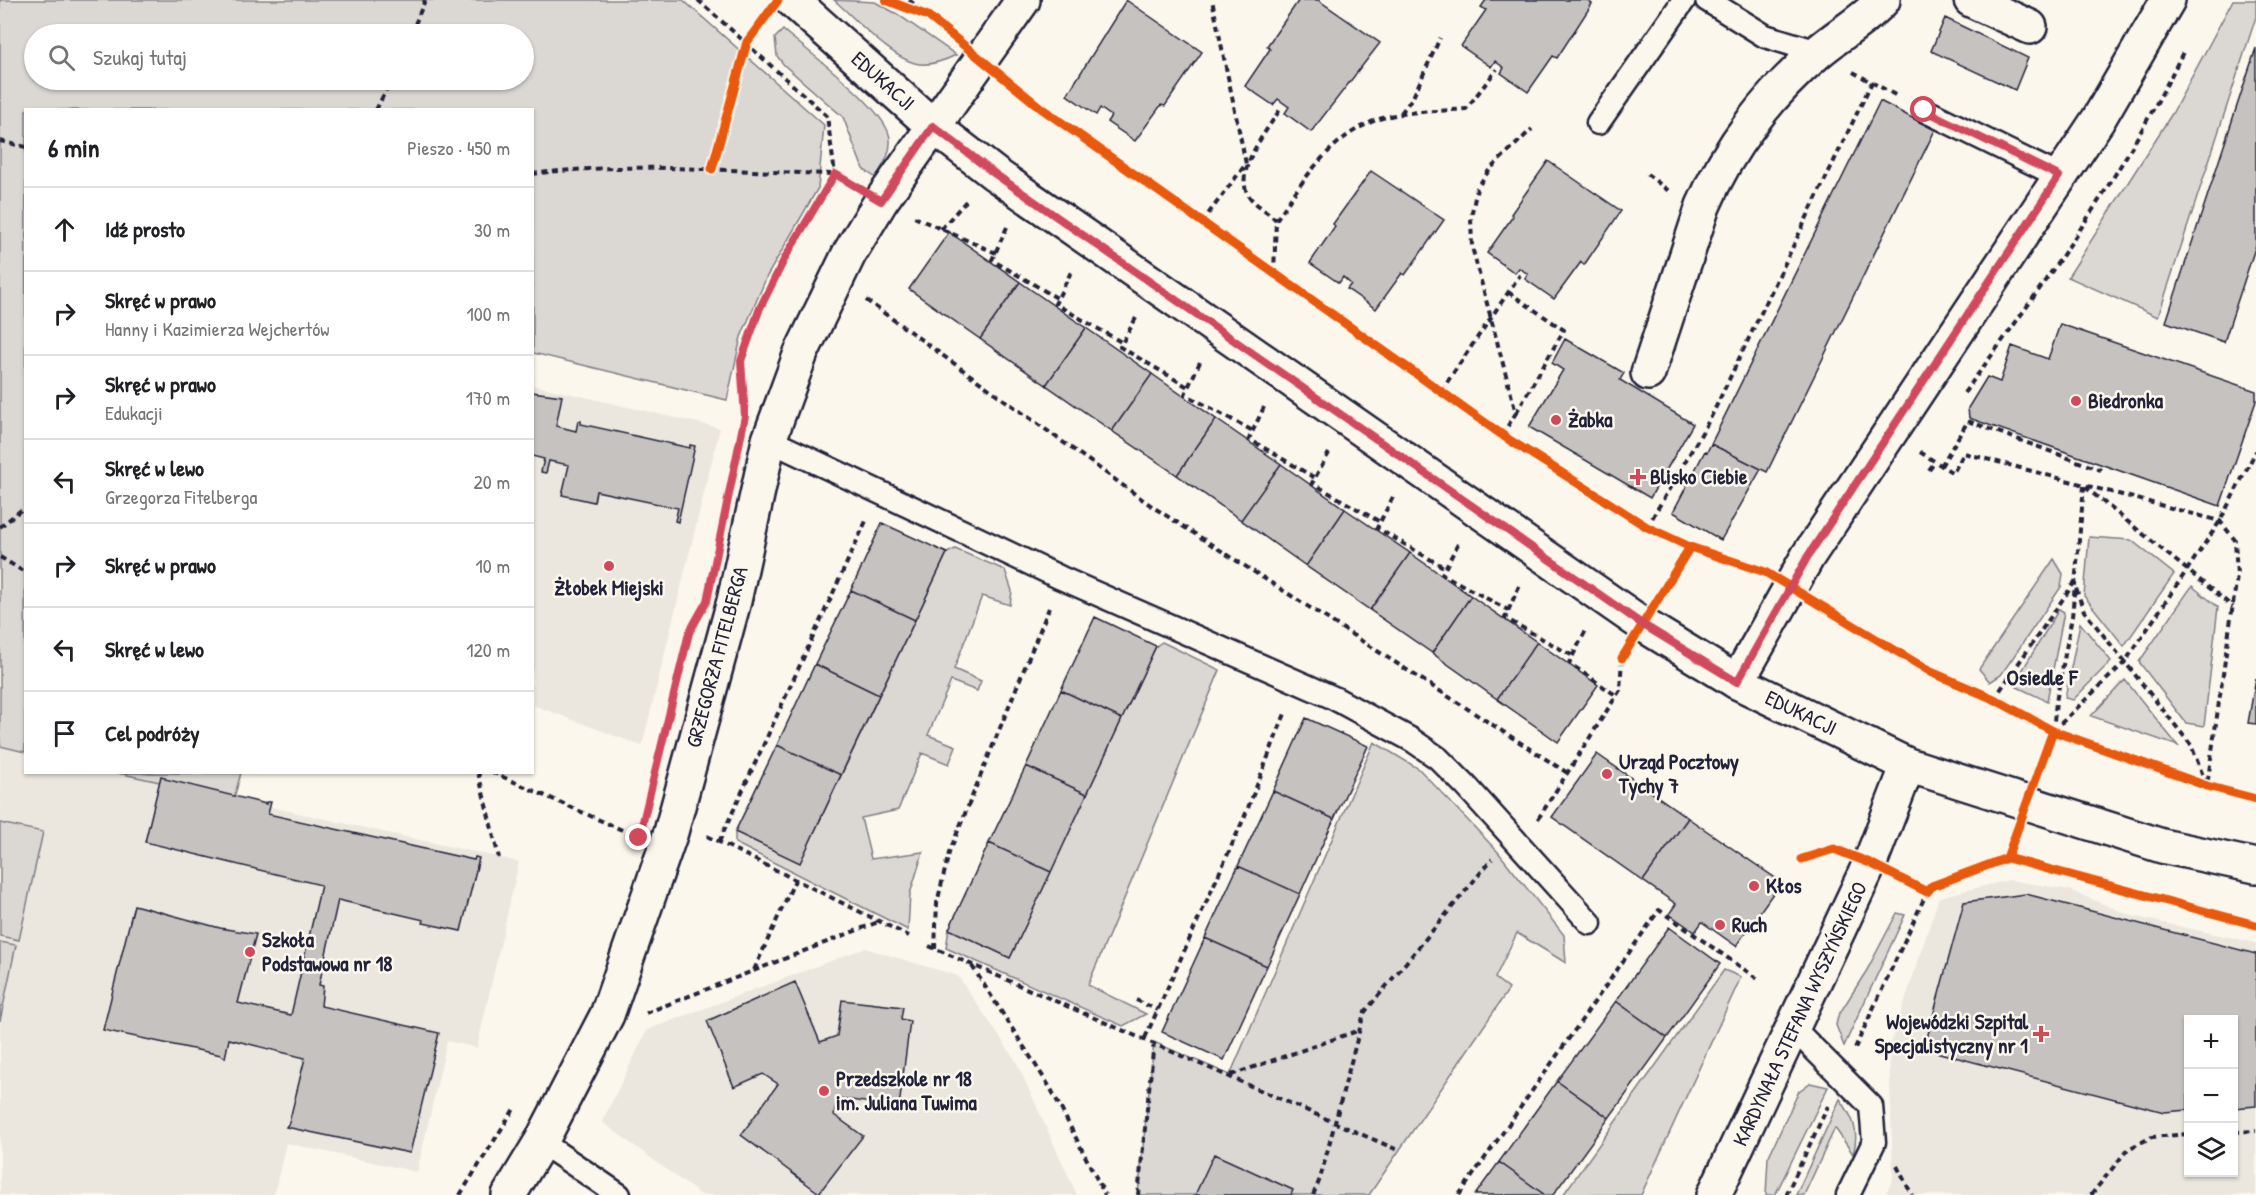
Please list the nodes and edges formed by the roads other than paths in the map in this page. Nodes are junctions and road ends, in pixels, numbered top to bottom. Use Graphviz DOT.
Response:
graph roads {
  1 [pos="792,0"];
  2 [pos="1023,0"];
  3 [pos="1684,0"];
  4 [pos="1707,0"];
  5 [pos="1883,0"];
  6 [pos="1971,0"];
  7 [pos="2168,0"];
  8 [pos="2030,27"];
  9 [pos="1818,52"];
  10 [pos="1924,110"];
  11 [pos="1598,123"];
  12 [pos="933,126"];
  13 [pos="2059,176"];
  14 [pos="1648,374"];
  15 [pos="769,441"];
  16 [pos="1737,682"];
  17 [pos="1908,765"];
  18 [pos="2256,866"];
  19 [pos="1590,923"];
  20 [pos="1794,1029"];
  21 [pos="541,1142"];
  22 [pos="509,1195"];
  23 [pos="619,1195"];
  24 [pos="1714,1195"];
  25 [pos="1848,1195"];
  1 -- 12 [label="street, EDUKACJI"];
  2 -- 12 [label="street, GRZEGORZA FITELBERGA"];
  3 -- 11 [label="lane"];
  4 -- 9 [label="lane"];
  5 -- 9 [label="street"];
  6 -- 8 [label="street"];
  7 -- 13 [label="street"];
  9 -- 14 [label="street"];
  10 -- 13 [label="lane"];
  12 -- 15 [label="street, GRZEGORZA FITELBERGA"];
  12 -- 16 [label="street, EDUKACJI"];
  13 -- 16 [label="street"];
  15 -- 19 [label="lane"];
  15 -- 21 [label="street, GRZEGORZA FITELBERGA"];
  16 -- 17 [label="street, EDUKACJI"];
  17 -- 18 [label="street, EDUKACJI"];
  17 -- 20 [label="street, KARDYNAŁA STEFANA WYSZYŃSKIEGO"];
  20 -- 24 [label="street, KARDYNAŁA STEFANA WYSZYŃSKIEGO"];
  20 -- 25 [label="lane"];
  21 -- 22 [label="street, GRZEGORZA FITELBERGA"];
  21 -- 23 [label="lane"];
}
